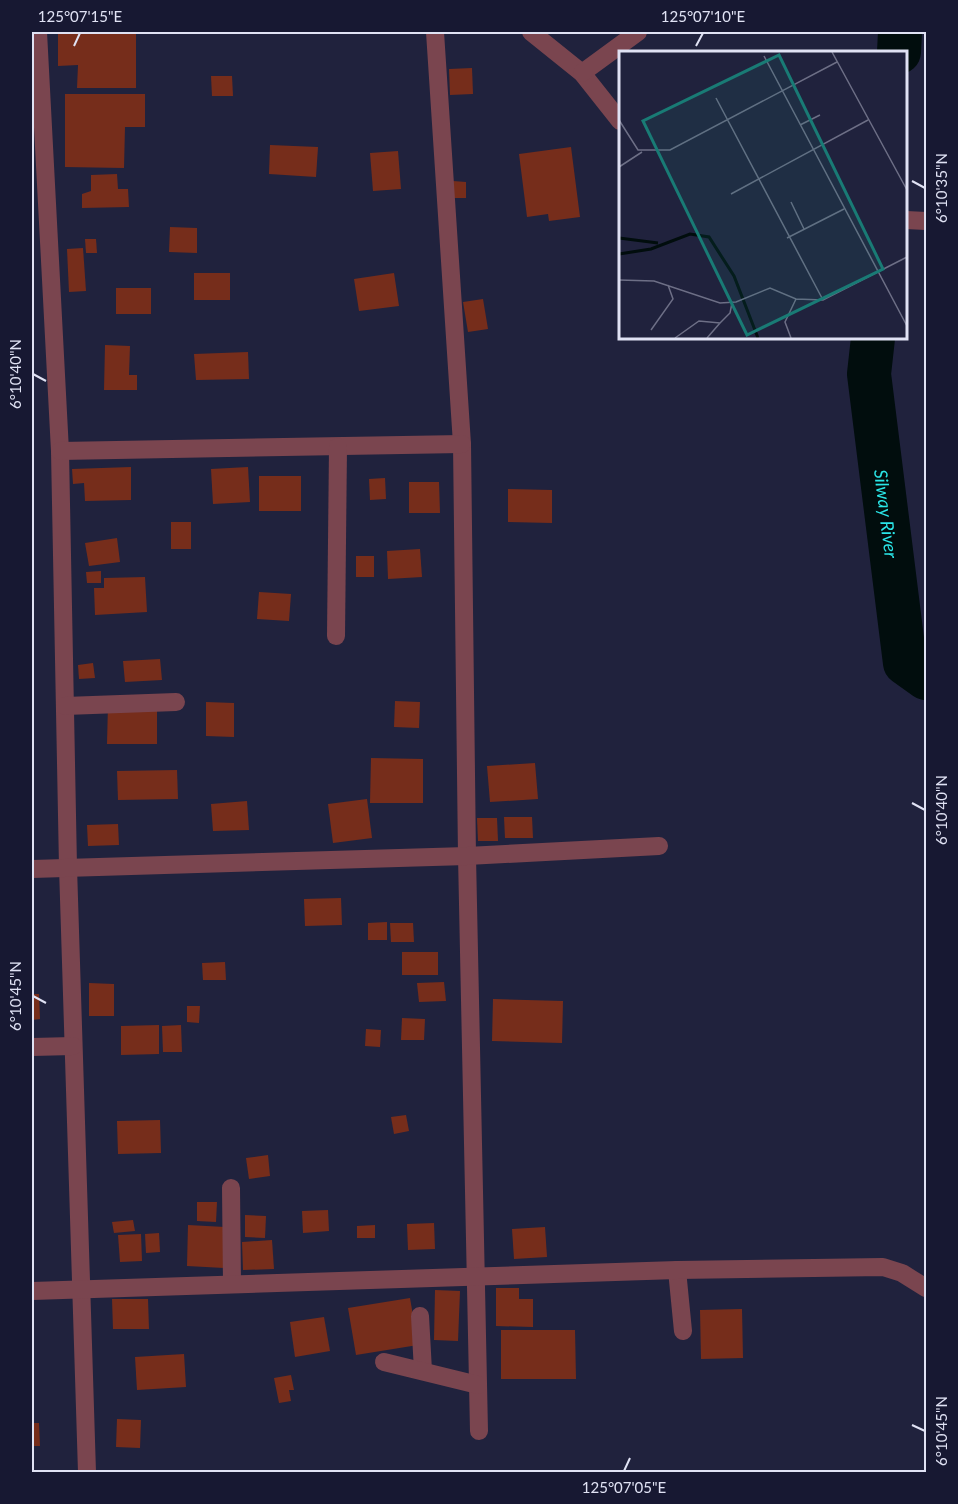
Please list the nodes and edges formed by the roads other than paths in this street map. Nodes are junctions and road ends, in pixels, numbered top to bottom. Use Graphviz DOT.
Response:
graph roads {
  1 [pos="38,32"];
  2 [pos="435,32"];
  3 [pos="531,32"];
  4 [pos="638,32"];
  5 [pos="582,73"];
  6 [pos="619,119"];
  7 [pos="907,220"];
  8 [pos="927,221"];
  9 [pos="462,444"];
  10 [pos="338,447"];
  11 [pos="60,451"];
  12 [pos="336,636"];
  13 [pos="176,702"];
  14 [pos="66,706"];
  15 [pos="658,846"];
  16 [pos="467,856"];
  17 [pos="68,867"];
  18 [pos="32,869"];
  19 [pos="73,1046"];
  20 [pos="32,1047"];
  21 [pos="231,1188"];
  22 [pos="677,1270"];
  23 [pos="476,1276"];
  24 [pos="232,1284"];
  25 [pos="927,1288"];
  26 [pos="80,1289"];
  27 [pos="32,1291"];
  28 [pos="420,1316"];
  29 [pos="683,1330"];
  30 [pos="384,1362"];
  31 [pos="423,1371"];
  32 [pos="478,1385"];
  33 [pos="479,1431"];
  34 [pos="87,1473"];
  1 -- 11 [label="street"];
  2 -- 9 [label="street"];
  3 -- 5 [label="street"];
  4 -- 5 [label="street"];
  5 -- 6 [label="street"];
  7 -- 8 [label="street"];
  9 -- 10 [label="street"];
  9 -- 16 [label="street"];
  10 -- 11 [label="street"];
  10 -- 12 [label="street"];
  11 -- 14 [label="street"];
  13 -- 14 [label="street"];
  14 -- 17 [label="street"];
  15 -- 16 [label="street"];
  16 -- 17 [label="street"];
  16 -- 23 [label="street"];
  17 -- 18 [label="street"];
  17 -- 19 [label="street"];
  19 -- 20 [label="street"];
  19 -- 26 [label="street"];
  21 -- 24 [label="street"];
  22 -- 23 [label="street"];
  22 -- 25 [label="street"];
  22 -- 29 [label="street"];
  23 -- 24 [label="street"];
  23 -- 32 [label="street"];
  24 -- 26 [label="street"];
  26 -- 27 [label="street"];
  26 -- 34 [label="street"];
  28 -- 31 [label="street"];
  30 -- 31 [label="street"];
  31 -- 32 [label="street"];
  32 -- 33 [label="street"];
}
